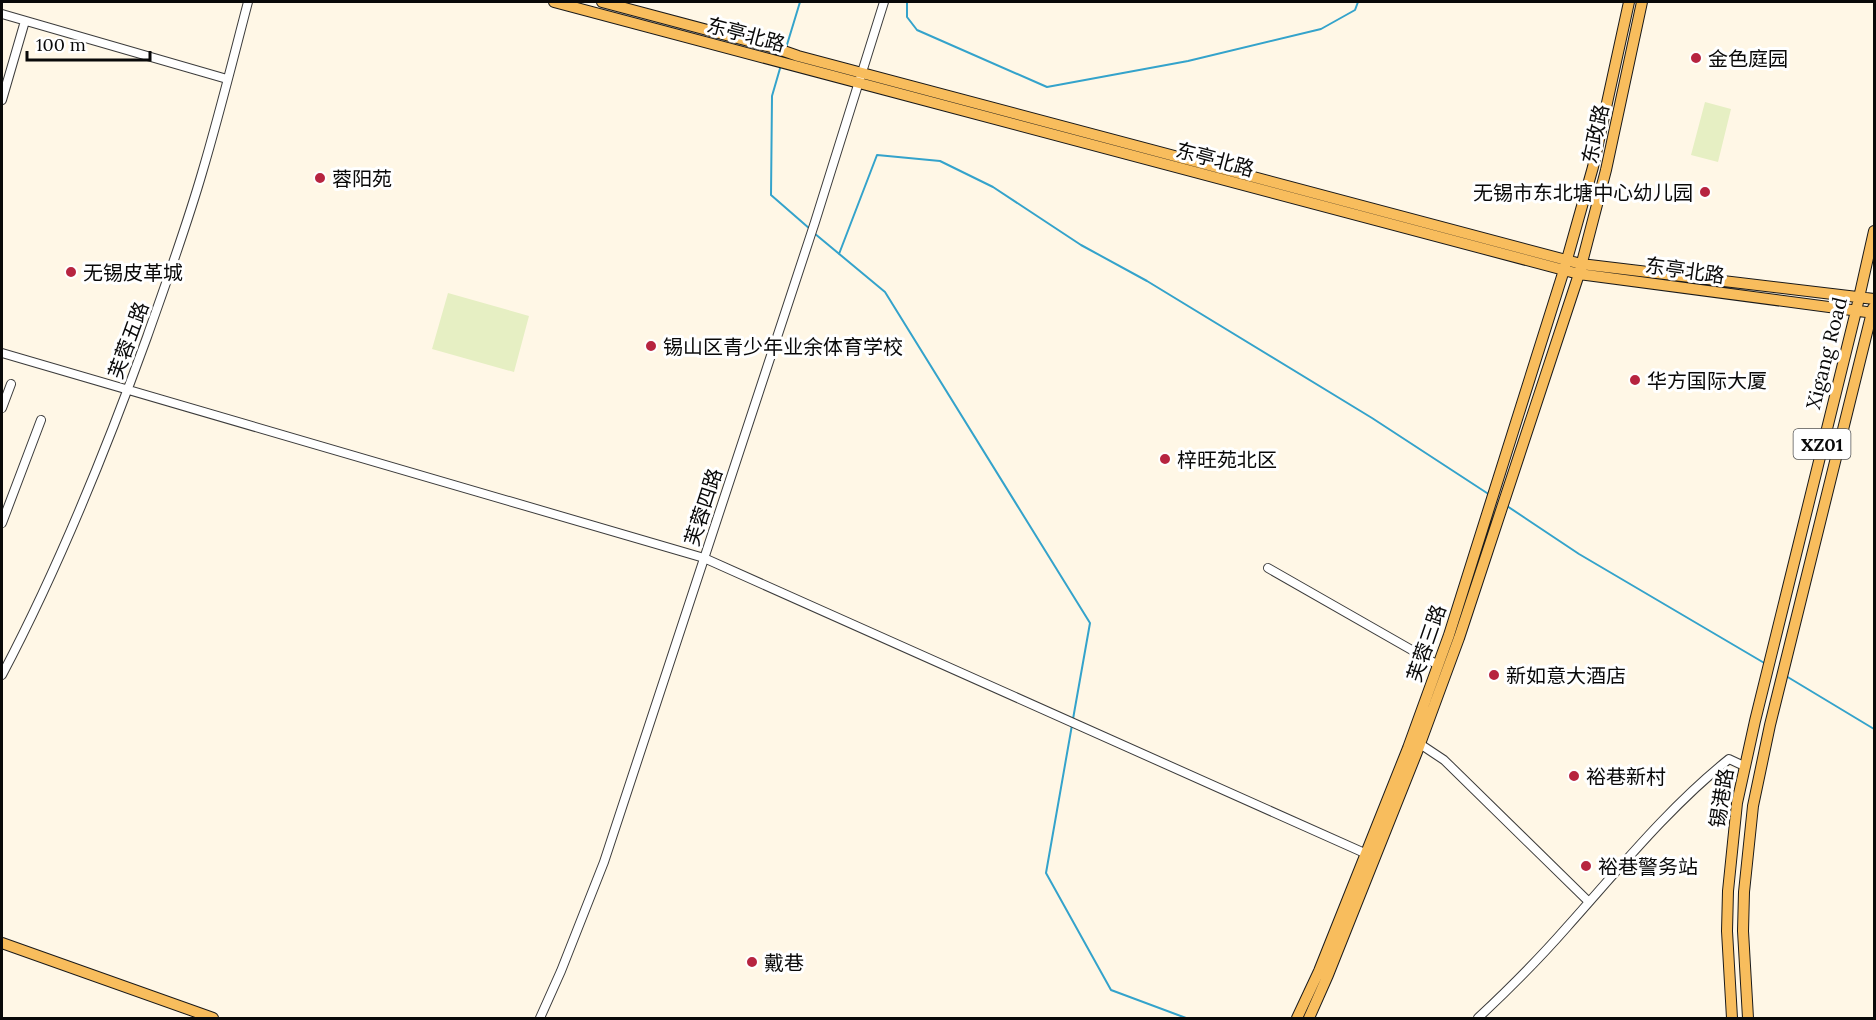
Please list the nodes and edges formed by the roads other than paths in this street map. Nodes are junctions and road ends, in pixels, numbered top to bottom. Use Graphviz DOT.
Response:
graph roads {
  1 [pos="248,2"];
  2 [pos="554,2"];
  3 [pos="602,2"];
  4 [pos="884,2"];
  5 [pos="1629,2"];
  6 [pos="1642,2"];
  7 [pos="2,14"];
  8 [pos="25,21"];
  9 [pos="797,61"];
  10 [pos="860,77"];
  11 [pos="227,79"];
  12 [pos="2,100"];
  13 [pos="1875,231"];
  14 [pos="1565,265"];
  15 [pos="1580,269"];
  16 [pos="1859,298"];
  17 [pos="1875,300"];
  18 [pos="1856,311"];
  19 [pos="1873,313"];
  20 [pos="2,353"];
  21 [pos="11,384"];
  22 [pos="127,390"];
  23 [pos="2,408"];
  24 [pos="41,420"];
  25 [pos="1491,521"];
  26 [pos="2,523"];
  27 [pos="704,558"];
  28 [pos="1268,568"];
  29 [pos="1770,658"];
  30 [pos="1438,665"];
  31 [pos="1785,666"];
  32 [pos="2,675"];
  33 [pos="1420,744"];
  34 [pos="1744,766"];
  35 [pos="1371,855"];
  36 [pos="1589,902"];
  37 [pos="2,943"];
  38 [pos="213,1018"];
  39 [pos="540,1018"];
  40 [pos="1298,1018"];
  41 [pos="1308,1018"];
  42 [pos="1478,1018"];
  43 [pos="1732,1018"];
  44 [pos="1748,1018"];
  1 -- 11 [label="street, 芙蓉五路"];
  2 -- 9 [label="main road, 东亭北路"];
  3 -- 9 [label="main road, 东亭北路"];
  4 -- 10 [label="street, 芙蓉四路"];
  5 -- 14 [label="main road, 东政路"];
  6 -- 15 [label="main road, 东政路"];
  7 -- 8 [label="street"];
  8 -- 11 [label="street"];
  8 -- 12 [label="street"];
  9 -- 10 [label="main road, 东亭北路"];
  10 -- 14 [label="main road, 东亭北路"];
  10 -- 27 [label="street, 芙蓉四路"];
  11 -- 22 [label="street, 芙蓉五路"];
  13 -- 16 [label="main road, Xigang Road / XZ01"];
  14 -- 15 [label="main road, 东亭北路"];
  14 -- 25 [label="main road, 芙蓉三路"];
  15 -- 16 [label="main road, 东亭北路"];
  15 -- 18 [label="main road, 东亭北路"];
  15 -- 25 [label="main road, 芙蓉三路"];
  16 -- 17 [label="main road, 东亭北路"];
  16 -- 18 [label="main road, Xigang Road / XZ01"];
  17 -- 19 [label="main road, Xigang Road / XZ01"];
  18 -- 19 [label="main road, 东亭北路"];
  18 -- 29 [label="main road, Xigang Road / XZ01"];
  19 -- 31 [label="main road, Xigang Road / XZ01"];
  20 -- 22 [label="street"];
  21 -- 23 [label="street"];
  22 -- 27 [label="street"];
  22 -- 32 [label="street, 芙蓉五路"];
  24 -- 26 [label="street"];
  25 -- 30 [label="main road, 芙蓉三路"];
  25 -- 33 [label="main road, 芙蓉三路"];
  27 -- 35 [label="street"];
  27 -- 39 [label="street, 芙蓉四路"];
  28 -- 30 [label="street"];
  29 -- 34 [label="main road, 锡港路 / XZ01"];
  30 -- 35 [label="main road, 芙蓉三路"];
  31 -- 44 [label="main road, 锡港路 / XZ01"];
  33 -- 35 [label="main road, 芙蓉三路"];
  33 -- 36 [label="street"];
  34 -- 36 [label="street"];
  34 -- 43 [label="main road, 锡港路 / XZ01"];
  35 -- 40 [label="main road, 芙蓉三路"];
  35 -- 41 [label="main road, 芙蓉三路"];
  36 -- 42 [label="street"];
  37 -- 38 [label="main road"];
}
